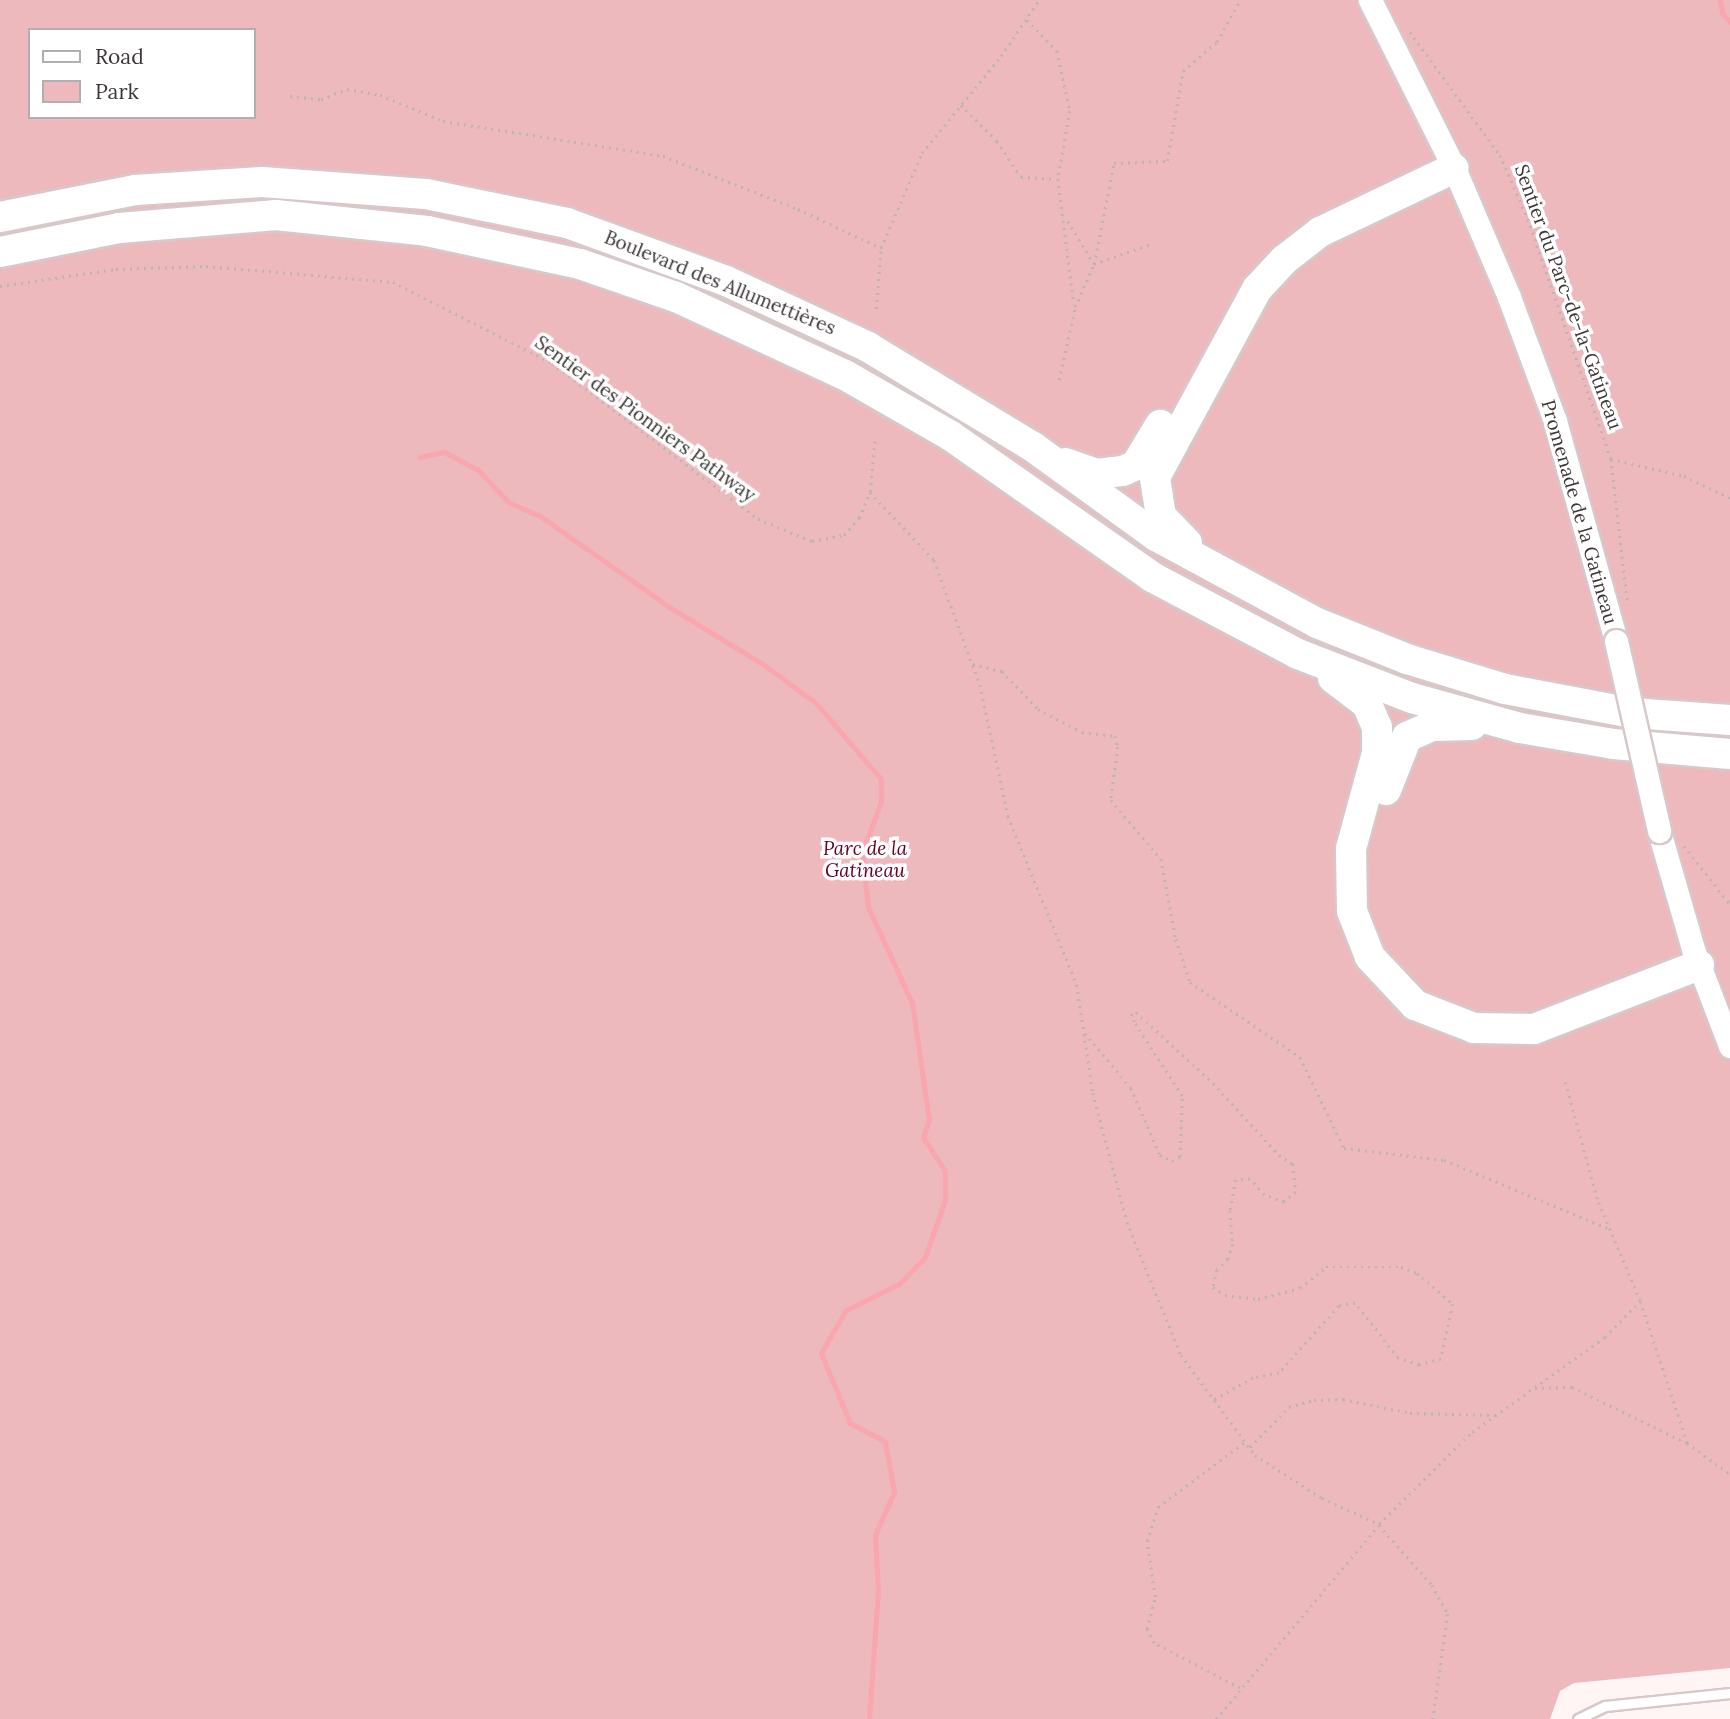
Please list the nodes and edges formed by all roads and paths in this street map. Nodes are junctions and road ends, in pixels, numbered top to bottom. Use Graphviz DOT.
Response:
graph roads {
  1 [pos="1039,0"];
  2 [pos="1240,0"];
  3 [pos="1370,0"];
  4 [pos="1027,20"];
  5 [pos="1406,27"];
  6 [pos="290,96"];
  7 [pos="961,105"];
  8 [pos="1449,160"];
  9 [pos="1058,179"];
  10 [pos="81,198"];
  11 [pos="0,209"];
  12 [pos="0,217"];
  13 [pos="1066,218"];
  14 [pos="1153,243"];
  15 [pos="881,248"];
  16 [pos="0,252"];
  17 [pos="1094,264"];
  18 [pos="0,286"];
  19 [pos="1074,307"];
  20 [pos="876,309"];
  21 [pos="1059,380"];
  22 [pos="875,439"];
  23 [pos="1033,447"];
  24 [pos="1611,459"];
  25 [pos="870,492"];
  26 [pos="1730,498"];
  27 [pos="1220,575"];
  28 [pos="1628,608"];
  29 [pos="1298,654"];
  30 [pos="972,664"];
  31 [pos="1730,720"];
  32 [pos="1520,728"];
  33 [pos="1730,754"];
  34 [pos="1681,841"];
  35 [pos="1730,904"];
  36 [pos="1696,957"];
  37 [pos="1084,1032"];
  38 [pos="1730,1045"];
  39 [pos="1564,1079"];
  40 [pos="1608,1228"];
  41 [pos="1640,1301"];
  42 [pos="1534,1388"];
  43 [pos="1214,1400"];
  44 [pos="1496,1415"];
  45 [pos="1245,1441"];
  46 [pos="1687,1443"];
  47 [pos="1250,1447"];
  48 [pos="1730,1474"];
  49 [pos="1240,1688"];
  50 [pos="1730,1693"];
  51 [pos="1216,1719"];
  52 [pos="1433,1719"];
  53 [pos="1578,1719"];
  1 -- 4 [label="path"];
  2 -- 17 [label="path"];
  3 -- 8 [label="street, Promenade de la Gatineau"];
  4 -- 7 [label="path"];
  4 -- 9 [label="path"];
  5 -- 24 [label="path, Sentier du Parc-de-la-Gatineau"];
  6 -- 15 [label="path"];
  7 -- 9 [label="path"];
  7 -- 15 [label="path"];
  8 -- 23 [label="highway"];
  8 -- 27 [label="highway"];
  8 -- 36 [label="street, Promenade de la Gatineau, bridge"];
  9 -- 13 [label="path"];
  10 -- 11 [label="highway"];
  10 -- 12 [label="highway, Boulevard des Allumettières"];
  10 -- 23 [label="highway, Boulevard des Allumettières"];
  13 -- 17 [label="path"];
  13 -- 19 [label="path"];
  14 -- 17 [label="path"];
  15 -- 20 [label="path"];
  16 -- 29 [label="highway, Boulevard des Allumettières"];
  17 -- 19 [label="path"];
  18 -- 25 [label="path, Sentier des Pionniers Pathway"];
  19 -- 21 [label="path"];
  22 -- 25 [label="path, Sentier des Pionniers Pathway"];
  23 -- 27 [label="highway, Boulevard des Allumettières"];
  24 -- 26 [label="path"];
  24 -- 28 [label="path, Sentier du Parc-de-la-Gatineau"];
  25 -- 30 [label="path"];
  27 -- 31 [label="highway, Boulevard des Allumettières"];
  29 -- 32 [label="highway, Boulevard des Allumettières"];
  29 -- 36 [label="highway"];
  30 -- 37 [label="path"];
  30 -- 40 [label="path"];
  32 -- 33 [label="highway, Boulevard des Allumettières"];
  32 -- 36 [label="highway"];
  34 -- 35 [label="path"];
  36 -- 38 [label="street, Promenade de la Gatineau"];
  37 -- 43 [label="path"];
  37 -- 43 [label="path"];
  39 -- 40 [label="path"];
  40 -- 41 [label="path"];
  41 -- 42 [label="path"];
  41 -- 46 [label="path"];
  42 -- 44 [label="path"];
  42 -- 46 [label="path"];
  43 -- 45 [label="path"];
  44 -- 47 [label="path"];
  44 -- 47 [label="path"];
  45 -- 47 [label="path"];
  45 -- 49 [label="path"];
  46 -- 48 [label="path"];
  49 -- 51 [label="path"];
  49 -- 52 [label="path"];
  50 -- 53 [label="lane"];
}
